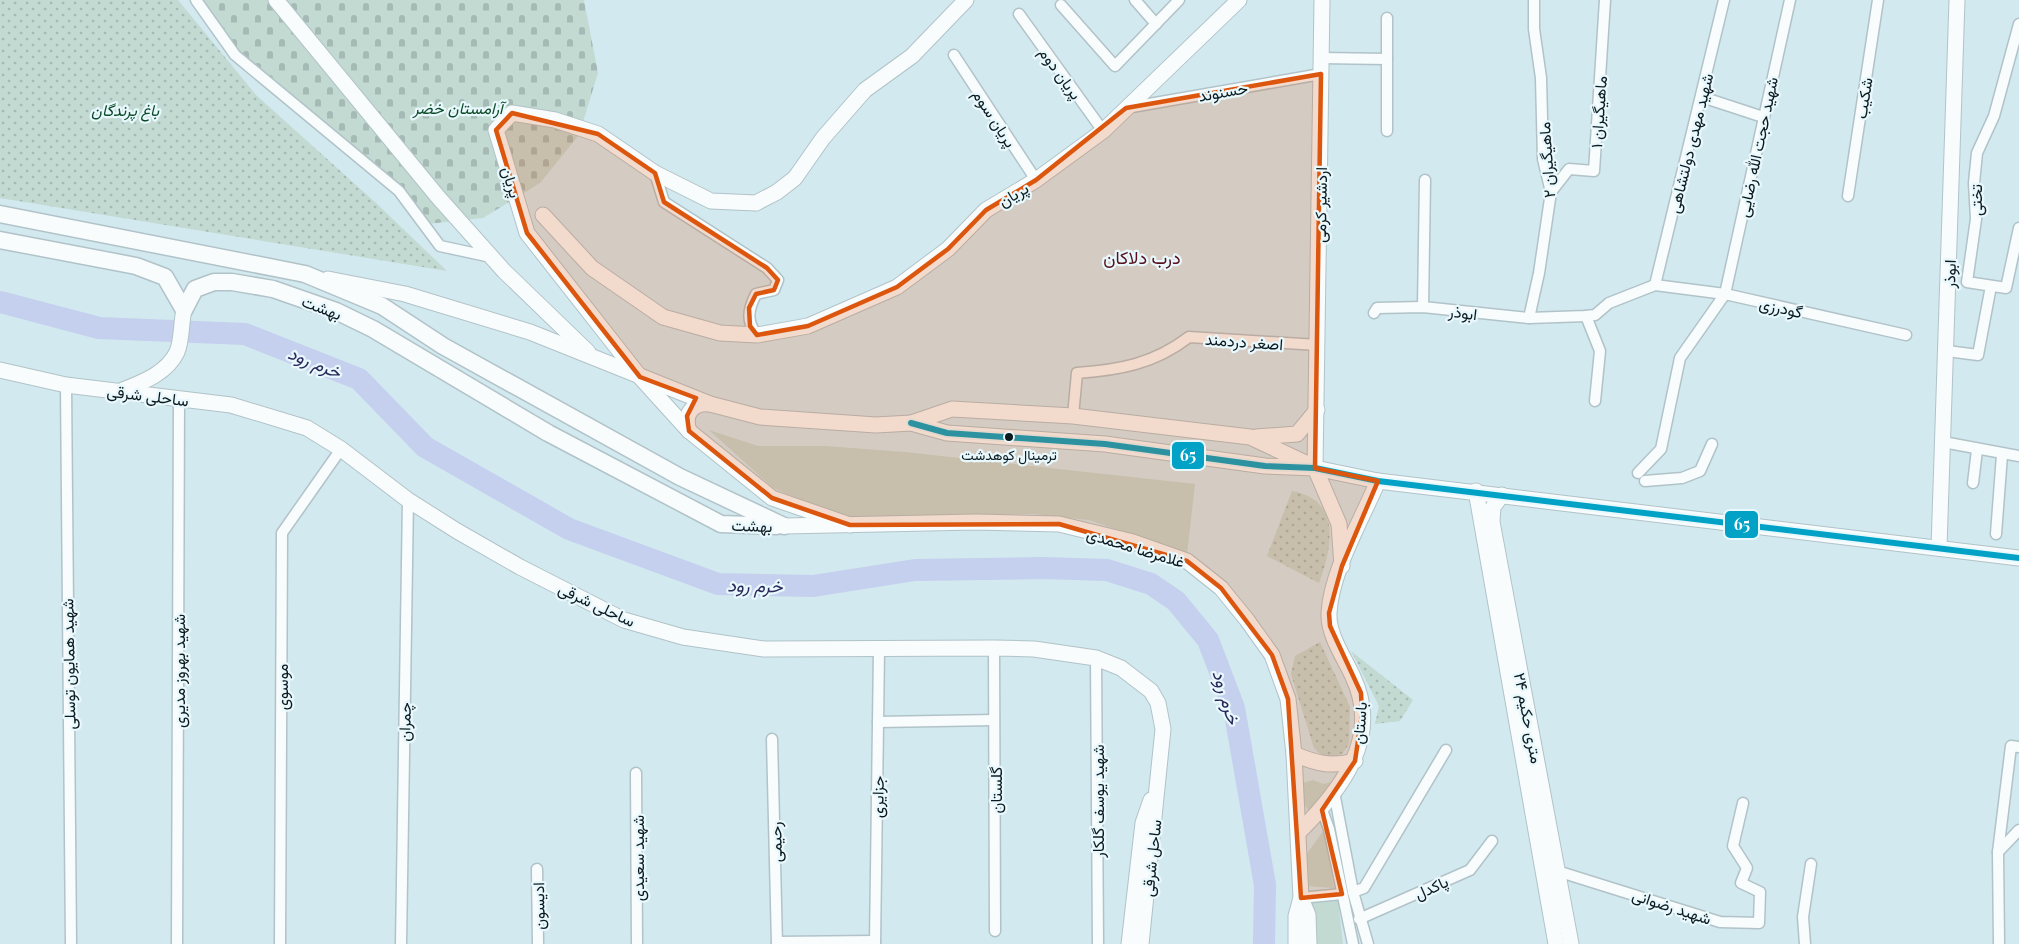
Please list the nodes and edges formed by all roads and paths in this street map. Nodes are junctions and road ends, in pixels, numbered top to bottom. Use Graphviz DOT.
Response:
graph roads {
  1 [pos="196,0"];
  2 [pos="276,0"];
  3 [pos="966,0"];
  4 [pos="1135,0"];
  5 [pos="1179,0"];
  6 [pos="1239,0"];
  7 [pos="1322,0"];
  8 [pos="1534,0"];
  9 [pos="1605,0"];
  10 [pos="1724,0"];
  11 [pos="1790,0"];
  12 [pos="1878,0"];
  13 [pos="1957,0"];
  14 [pos="1061,5"];
  15 [pos="1019,14"];
  16 [pos="1387,18"];
  17 [pos="1156,24"];
  18 [pos="2019,24"];
  19 [pos="954,55"];
  20 [pos="1322,58"];
  21 [pos="1387,59"];
  22 [pos="1321,74"];
  23 [pos="1702,97"];
  24 [pos="1125,108"];
  25 [pos="1762,117"];
  26 [pos="1103,131"];
  27 [pos="1387,131"];
  28 [pos="655,173"];
  29 [pos="1036,180"];
  30 [pos="1425,180"];
  31 [pos="1551,192"];
  32 [pos="1848,196"];
  33 [pos="0,214"];
  34 [pos="543,215"];
  35 [pos="2019,228"];
  36 [pos="0,240"];
  37 [pos="491,257"];
  38 [pos="305,274"];
  39 [pos="1655,285"];
  40 [pos="1991,286"];
  41 [pos="1725,294"];
  42 [pos="1422,307"];
  43 [pos="1374,313"];
  44 [pos="1586,316"];
  45 [pos="182,317"];
  46 [pos="1529,318"];
  47 [pos="757,335"];
  48 [pos="1906,335"];
  49 [pos="1318,345"];
  50 [pos="1947,351"];
  51 [pos="593,357"];
  52 [pos="0,370"];
  53 [pos="640,377"];
  54 [pos="66,385"];
  55 [pos="120,391"];
  56 [pos="179,399"];
  57 [pos="1595,401"];
  58 [pos="710,404"];
  59 [pos="1317,410"];
  60 [pos="1073,416"];
  61 [pos="1108,420"];
  62 [pos="911,423"];
  63 [pos="689,431"];
  64 [pos="1250,437"];
  65 [pos="1943,442"];
  66 [pos="1105,444"];
  67 [pos="1712,444"];
  68 [pos="341,449"];
  69 [pos="1977,450"];
  70 [pos="2002,455"];
  71 [pos="2019,456"];
  72 [pos="1315,468"];
  73 [pos="1378,481"];
  74 [pos="1973,483"];
  75 [pos="1476,492"];
  76 [pos="1502,495"];
  77 [pos="408,500"];
  78 [pos="850,525"];
  79 [pos="784,526"];
  80 [pos="1996,534"];
  81 [pos="1939,548"];
  82 [pos="2019,558"];
  83 [pos="1342,566"];
  84 [pos="994,648"];
  85 [pos="879,650"];
  86 [pos="1096,658"];
  87 [pos="994,720"];
  88 [pos="878,722"];
  89 [pos="772,739"];
  90 [pos="2019,747"];
  91 [pos="1446,750"];
  92 [pos="1294,754"];
  93 [pos="1355,761"];
  94 [pos="1161,771"];
  95 [pos="636,773"];
  96 [pos="1334,792"];
  97 [pos="1743,803"];
  98 [pos="1322,810"];
  99 [pos="2019,830"];
  100 [pos="1299,832"];
  101 [pos="1492,841"];
  102 [pos="1998,852"];
  103 [pos="1811,864"];
  104 [pos="537,869"];
  105 [pos="1557,872"];
  106 [pos="1347,893"];
  107 [pos="1301,898"];
  108 [pos="1359,919"];
  109 [pos="995,931"];
  110 [pos="777,943"];
  111 [pos="876,943"];
  112 [pos="71,944"];
  113 [pos="177,944"];
  114 [pos="279,944"];
  115 [pos="401,944"];
  116 [pos="538,944"];
  117 [pos="637,944"];
  118 [pos="1098,944"];
  119 [pos="1130,944"];
  120 [pos="1141,944"];
  121 [pos="1296,944"];
  122 [pos="1309,944"];
  123 [pos="1353,944"];
  124 [pos="1368,944"];
  125 [pos="1556,944"];
  126 [pos="1571,944"];
  127 [pos="1805,944"];
  128 [pos="1999,944"];
  1 -- 37 [label="street"];
  2 -- 37 [label="main road"];
  3 -- 28 [label="main road, پریان"];
  4 -- 17 [label="street"];
  5 -- 17 [label="street"];
  6 -- 24 [label="main road, پریان"];
  7 -- 20 [label="main road, اردشیر کرمی"];
  8 -- 31 [label="street, ماهیگیران ۲"];
  9 -- 31 [label="street, ماهیگیران ۱"];
  10 -- 23 [label="street, شهید مهدی دولتشاهی"];
  11 -- 25 [label="street, شهید حجت الله رضایی"];
  12 -- 32 [label="street, شکیب"];
  13 -- 50 [label="main road, ابوذر"];
  14 -- 17 [label="street"];
  15 -- 26 [label="street, پریان دوم"];
  16 -- 21 [label="street"];
  18 -- 40 [label="street, تختی"];
  19 -- 29 [label="street, پریان سوم"];
  20 -- 21 [label="street"];
  20 -- 22 [label="main road, اردشیر کرمی"];
  21 -- 27 [label="street"];
  22 -- 24 [label="street, حسنوند"];
  22 -- 49 [label="main road, اردشیر کرمی"];
  23 -- 25 [label="street"];
  23 -- 39 [label="street, شهید مهدی دولتشاهی"];
  24 -- 26 [label="main road, پریان"];
  25 -- 41 [label="street, شهید حجت الله رضایی"];
  26 -- 29 [label="main road, پریان"];
  28 -- 47 [label="street"];
  28 -- 53 [label="main road, پریان"];
  29 -- 47 [label="main road, پریان"];
  30 -- 42 [label="street"];
  31 -- 46 [label="street, ماهیگیران ۲"];
  33 -- 38 [label="main road, بهشت"];
  34 -- 47 [label="main road, پریان"];
  35 -- 40 [label="street"];
  36 -- 45 [label="main road"];
  37 -- 51 [label="main road"];
  38 -- 51 [label="main road"];
  38 -- 79 [label="main road, بهشت"];
  39 -- 41 [label="street, گودرزی"];
  39 -- 44 [label="street, ابوذر"];
  40 -- 50 [label="street"];
  41 -- 48 [label="street, گودرزی"];
  41 -- 67 [label="street"];
  42 -- 43 [label="street, ابوذر"];
  42 -- 46 [label="street, ابوذر"];
  44 -- 46 [label="street, ابوذر"];
  44 -- 57 [label="street"];
  45 -- 55 [label="main road"];
  45 -- 79 [label="main road, بهشت"];
  49 -- 59 [label="main road, اردشیر کرمی"];
  49 -- 60 [label="street, اصغر دردمند"];
  50 -- 65 [label="main road, ابوذر"];
  51 -- 53 [label="main road"];
  52 -- 54 [label="main road, ساحلی شرقی"];
  53 -- 58 [label="main road"];
  53 -- 63 [label="main road"];
  54 -- 55 [label="main road, ساحلی شرقی"];
  54 -- 112 [label="street, شهید همایون توسلی"];
  55 -- 56 [label="main road, ساحلی شرقی"];
  56 -- 68 [label="main road, ساحلی شرقی"];
  56 -- 113 [label="street, شهید بهروز مدیری"];
  58 -- 62 [label="main road"];
  58 -- 63 [label="main road"];
  59 -- 64 [label="main road"];
  59 -- 72 [label="main road, اردشیر کرمی"];
  60 -- 61 [label="main road"];
  60 -- 62 [label="main road"];
  61 -- 64 [label="main road"];
  61 -- 66 [label="main road"];
  62 -- 66 [label="main road"];
  63 -- 78 [label="main road"];
  64 -- 72 [label="main road"];
  65 -- 69 [label="street"];
  65 -- 81 [label="main road, ابوذر"];
  66 -- 72 [label="main road"];
  68 -- 77 [label="main road, ساحلی شرقی"];
  68 -- 114 [label="street, موسوی"];
  69 -- 70 [label="street"];
  69 -- 74 [label="street"];
  70 -- 71 [label="street"];
  70 -- 80 [label="street"];
  72 -- 73 [label="main road"];
  72 -- 83 [label="main road, باستان"];
  73 -- 75 [label="main road"];
  73 -- 83 [label="main road, باستان"];
  75 -- 76 [label="main road"];
  75 -- 125 [label="main road, ۲۴ متری حکیم"];
  76 -- 81 [label="main road"];
  76 -- 105 [label="main road, ۲۴ متری حکیم"];
  77 -- 85 [label="main road, ساحلی شرقی"];
  77 -- 115 [label="street, چمران"];
  78 -- 79 [label="main road, غلامرضا محمدی"];
  78 -- 92 [label="main road, غلامرضا محمدی"];
  81 -- 82 [label="main road"];
  83 -- 93 [label="main road, باستان"];
  84 -- 85 [label="main road, ساحلی شرقی"];
  84 -- 86 [label="main road, ساحلی شرقی"];
  84 -- 87 [label="street, گلستان"];
  85 -- 88 [label="street, جزایری"];
  86 -- 94 [label="main road, ساحلی شرقی"];
  86 -- 118 [label="street, شهید یوسف گلکار"];
  87 -- 88 [label="street"];
  87 -- 109 [label="street, گلستان"];
  88 -- 111 [label="street, جزایری"];
  89 -- 110 [label="street, رحیمی"];
  90 -- 102 [label="street"];
  91 -- 106 [label="street"];
  92 -- 93 [label="main road"];
  92 -- 100 [label="main road, غلامرضا محمدی"];
  93 -- 96 [label="main road, باستان"];
  94 -- 119 [label="main road"];
  94 -- 120 [label="main road, ساحل شرقی"];
  95 -- 117 [label="street, شهید سعیدی"];
  96 -- 98 [label="main road, باستان"];
  96 -- 106 [label="street"];
  97 -- 105 [label="street, شهید رضوانی"];
  98 -- 100 [label="main road, باستان"];
  98 -- 106 [label="street"];
  99 -- 102 [label="street"];
  100 -- 107 [label="main road, غلامرضا محمدی"];
  101 -- 108 [label="street, پاکدل"];
  102 -- 128 [label="street"];
  103 -- 127 [label="street"];
  104 -- 116 [label="street, ادیسون"];
  105 -- 126 [label="main road, ۲۴ متری حکیم"];
  106 -- 107 [label="street"];
  106 -- 108 [label="street"];
  106 -- 123 [label="street"];
  107 -- 121 [label="main road, غلامرضا محمدی"];
  107 -- 122 [label="main road, غلامرضا محمدی"];
  108 -- 124 [label="street"];
  110 -- 111 [label="street"];
}
